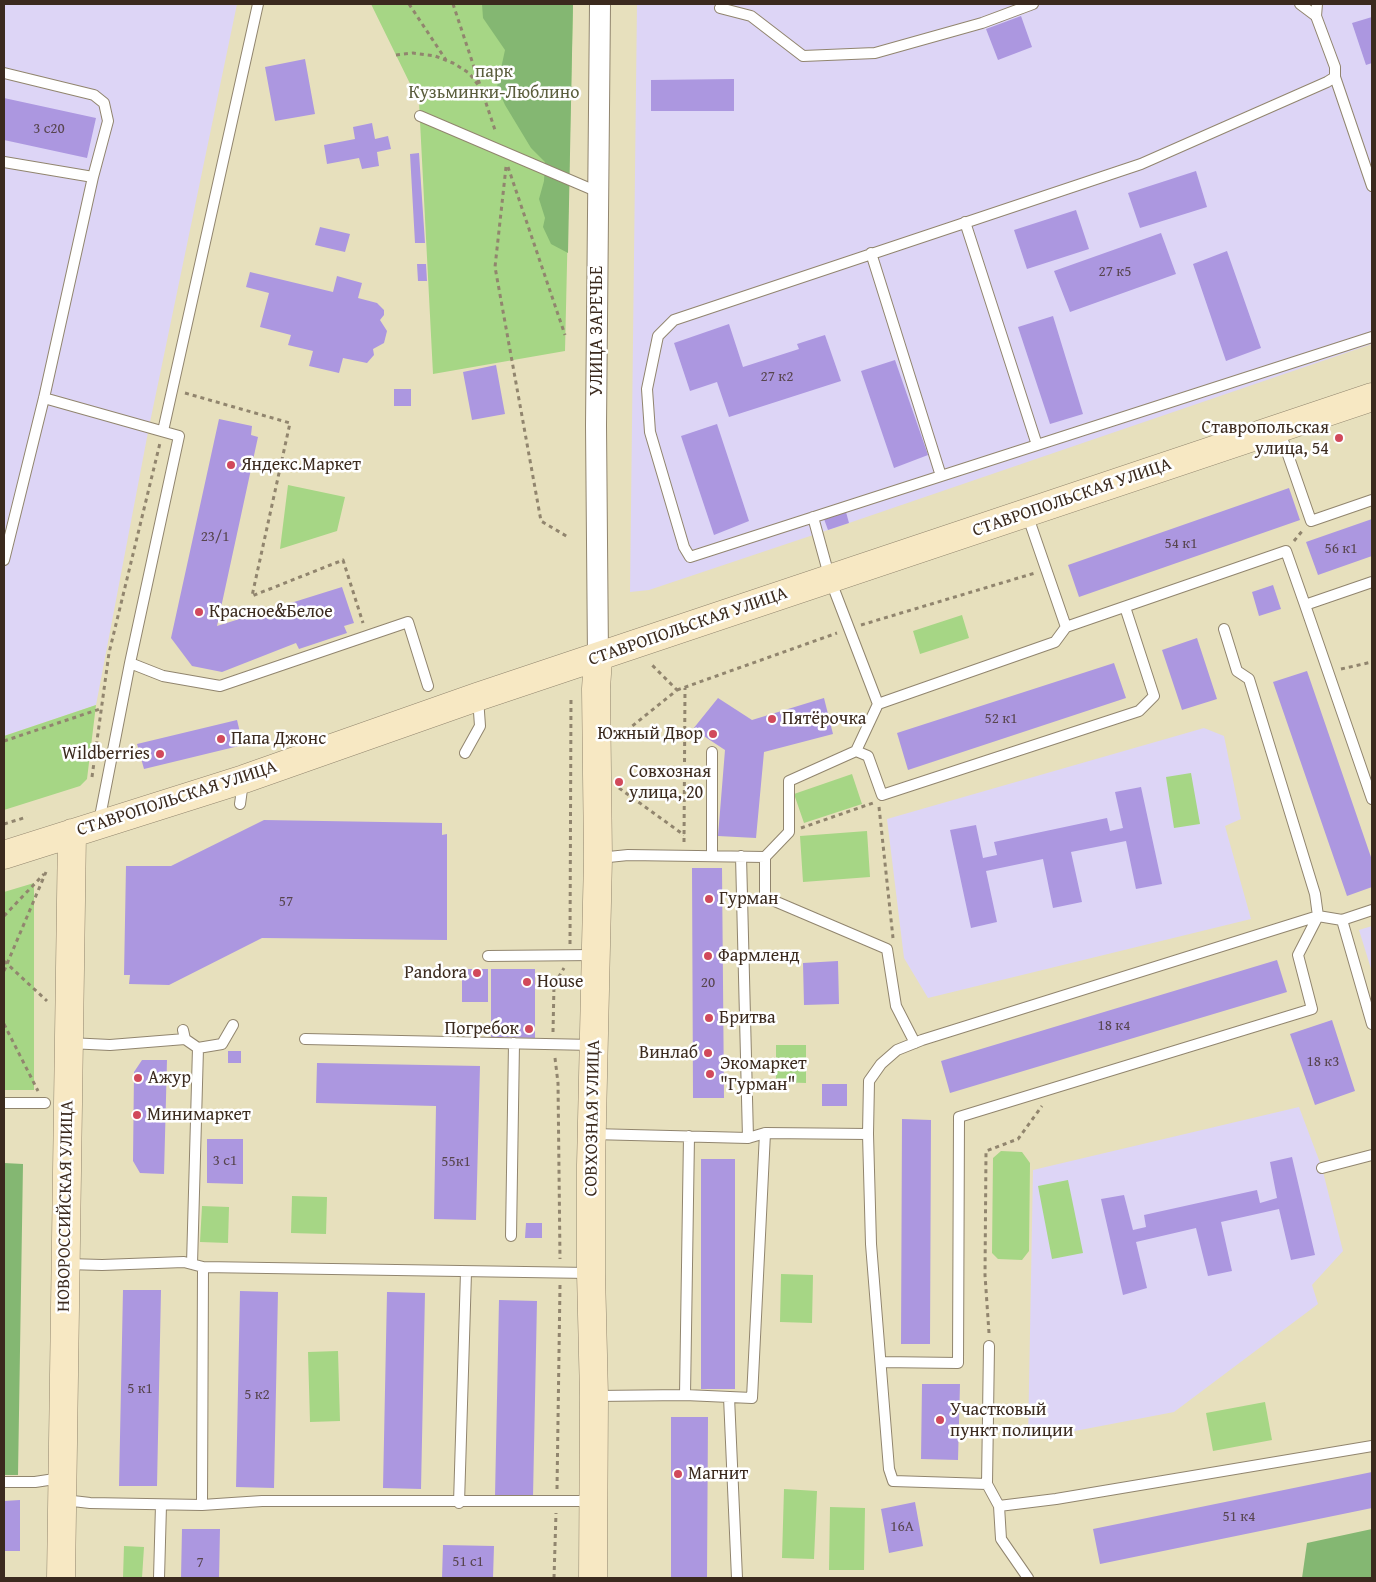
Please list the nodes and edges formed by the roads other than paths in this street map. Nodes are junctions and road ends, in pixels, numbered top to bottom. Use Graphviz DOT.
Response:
graph roads {
  1 [pos="258,4"];
  2 [pos="600,4"];
  3 [pos="1033,4"];
  4 [pos="1300,4"];
  5 [pos="1317,4"];
  6 [pos="720,8"];
  7 [pos="1316,16"];
  8 [pos="4,73"];
  9 [pos="1335,76"];
  10 [pos="420,116"];
  11 [pos="4,162"];
  12 [pos="93,177"];
  13 [pos="1372,186"];
  14 [pos="598,192"];
  15 [pos="965,222"];
  16 [pos="871,254"];
  17 [pos="1372,337"];
  18 [pos="1372,397"];
  19 [pos="44,398"];
  20 [pos="1278,428"];
  21 [pos="163,432"];
  22 [pos="1037,445"];
  23 [pos="941,476"];
  24 [pos="1372,500"];
  25 [pos="1027,513"];
  26 [pos="813,517"];
  27 [pos="4,560"];
  28 [pos="830,579"];
  29 [pos="1372,582"];
  30 [pos="1305,606"];
  31 [pos="1125,607"];
  32 [pos="1066,627"];
  33 [pos="1224,629"];
  34 [pos="598,658"];
  35 [pos="130,663"];
  36 [pos="428,686"];
  37 [pos="478,696"];
  38 [pos="878,704"];
  39 [pos="856,751"];
  40 [pos="712,752"];
  41 [pos="465,753"];
  42 [pos="1372,799"];
  43 [pos="98,825"];
  44 [pos="72,834"];
  45 [pos="4,855"];
  46 [pos="712,856"];
  47 [pos="741,856"];
  48 [pos="765,857"];
  49 [pos="598,858"];
  50 [pos="1372,910"];
  51 [pos="1318,916"];
  52 [pos="1342,920"];
  53 [pos="583,955"];
  54 [pos="488,956"];
  55 [pos="1372,1024"];
  56 [pos="233,1025"];
  57 [pos="305,1039"];
  58 [pos="68,1043"];
  59 [pos="514,1043"];
  60 [pos="915,1043"];
  61 [pos="594,1045"];
  62 [pos="198,1048"];
  63 [pos="44,1102"];
  64 [pos="4,1103"];
  65 [pos="765,1133"];
  66 [pos="592,1134"];
  67 [pos="868,1134"];
  68 [pos="688,1136"];
  69 [pos="748,1138"];
  70 [pos="1372,1155"];
  71 [pos="1322,1168"];
  72 [pos="511,1236"];
  73 [pos="66,1264"];
  74 [pos="192,1264"];
  75 [pos="203,1267"];
  76 [pos="466,1272"];
  77 [pos="591,1273"];
  78 [pos="989,1346"];
  79 [pos="881,1362"];
  80 [pos="685,1395"];
  81 [pos="594,1396"];
  82 [pos="729,1397"];
  83 [pos="1372,1446"];
  84 [pos="4,1482"];
  85 [pos="987,1484"];
  86 [pos="62,1489"];
  87 [pos="593,1501"];
  88 [pos="459,1503"];
  89 [pos="161,1505"];
  90 [pos="202,1505"];
  91 [pos="999,1506"];
  92 [pos="61,1578"];
  93 [pos="158,1578"];
  94 [pos="593,1578"];
  95 [pos="737,1578"];
  96 [pos="1028,1578"];
  1 -- 21 [label="lane"];
  2 -- 14 [label="street, УЛИЦА ЗАРЕЧЬЕ"];
  3 -- 6 [label="lane"];
  4 -- 7 [label="lane"];
  5 -- 7 [label="lane"];
  7 -- 9 [label="lane"];
  8 -- 12 [label="lane"];
  9 -- 13 [label="lane"];
  9 -- 15 [label="lane"];
  10 -- 14 [label="lane"];
  11 -- 12 [label="lane"];
  12 -- 19 [label="lane"];
  14 -- 34 [label="street, УЛИЦА ЗАРЕЧЬЕ"];
  15 -- 16 [label="lane"];
  15 -- 22 [label="lane"];
  16 -- 23 [label="lane"];
  16 -- 26 [label="lane"];
  17 -- 22 [label="lane"];
  18 -- 20 [label="street, СТАВРОПОЛЬСКАЯ УЛИЦА"];
  19 -- 21 [label="lane"];
  19 -- 27 [label="lane"];
  20 -- 24 [label="lane"];
  20 -- 25 [label="street, СТАВРОПОЛЬСКАЯ УЛИЦА"];
  21 -- 35 [label="lane"];
  22 -- 23 [label="lane"];
  23 -- 26 [label="lane"];
  25 -- 28 [label="street, СТАВРОПОЛЬСКАЯ УЛИЦА"];
  25 -- 32 [label="lane"];
  26 -- 28 [label="lane"];
  28 -- 34 [label="street, СТАВРОПОЛЬСКАЯ УЛИЦА"];
  28 -- 38 [label="lane"];
  29 -- 30 [label="lane"];
  30 -- 31 [label="lane"];
  30 -- 42 [label="lane"];
  31 -- 32 [label="lane"];
  31 -- 39 [label="lane"];
  32 -- 38 [label="lane"];
  33 -- 51 [label="lane"];
  34 -- 37 [label="street, СТАВРОПОЛЬСКАЯ УЛИЦА"];
  34 -- 49 [label="street, СОВХОЗНАЯ УЛИЦА"];
  35 -- 36 [label="lane"];
  35 -- 43 [label="lane"];
  37 -- 41 [label="lane"];
  37 -- 43 [label="street, СТАВРОПОЛЬСКАЯ УЛИЦА"];
  38 -- 39 [label="lane"];
  39 -- 48 [label="lane"];
  40 -- 46 [label="lane"];
  43 -- 44 [label="street, СТАВРОПОЛЬСКАЯ УЛИЦА"];
  44 -- 45 [label="street, СТАВРОПОЛЬСКАЯ УЛИЦА"];
  44 -- 58 [label="street, НОВОРОССИЙСКАЯ УЛИЦА"];
  46 -- 47 [label="lane"];
  46 -- 49 [label="lane"];
  47 -- 48 [label="lane"];
  47 -- 69 [label="lane"];
  48 -- 60 [label="lane"];
  49 -- 53 [label="street, СОВХОЗНАЯ УЛИЦА"];
  50 -- 52 [label="lane"];
  51 -- 52 [label="lane"];
  51 -- 60 [label="lane"];
  51 -- 79 [label="lane"];
  52 -- 55 [label="lane"];
  53 -- 54 [label="lane"];
  53 -- 61 [label="street, СОВХОЗНАЯ УЛИЦА"];
  56 -- 62 [label="lane"];
  57 -- 59 [label="lane"];
  58 -- 62 [label="lane"];
  58 -- 73 [label="street, НОВОРОССИЙСКАЯ УЛИЦА"];
  59 -- 61 [label="lane"];
  59 -- 72 [label="lane"];
  60 -- 67 [label="lane"];
  61 -- 66 [label="street, СОВХОЗНАЯ УЛИЦА"];
  62 -- 74 [label="lane"];
  63 -- 64 [label="lane"];
  65 -- 67 [label="lane"];
  65 -- 69 [label="lane"];
  65 -- 82 [label="lane"];
  66 -- 68 [label="lane"];
  66 -- 77 [label="street, СОВХОЗНАЯ УЛИЦА"];
  67 -- 79 [label="lane"];
  68 -- 69 [label="lane"];
  68 -- 80 [label="lane"];
  70 -- 71 [label="lane"];
  73 -- 74 [label="lane"];
  73 -- 86 [label="street, НОВОРОССИЙСКАЯ УЛИЦА"];
  74 -- 75 [label="lane"];
  75 -- 76 [label="lane"];
  75 -- 90 [label="lane"];
  76 -- 77 [label="lane"];
  76 -- 88 [label="lane"];
  77 -- 81 [label="street, СОВХОЗНАЯ УЛИЦА"];
  78 -- 85 [label="lane"];
  79 -- 85 [label="lane"];
  80 -- 81 [label="lane"];
  80 -- 82 [label="lane"];
  81 -- 87 [label="street, СОВХОЗНАЯ УЛИЦА"];
  82 -- 95 [label="lane"];
  83 -- 91 [label="lane"];
  84 -- 86 [label="lane"];
  85 -- 91 [label="lane"];
  86 -- 89 [label="lane"];
  86 -- 92 [label="street, НОВОРОССИЙСКАЯ УЛИЦА"];
  87 -- 88 [label="lane"];
  87 -- 94 [label="street, СОВХОЗНАЯ УЛИЦА"];
  88 -- 90 [label="lane"];
  89 -- 90 [label="lane"];
  89 -- 93 [label="lane"];
  91 -- 96 [label="lane"];
}
